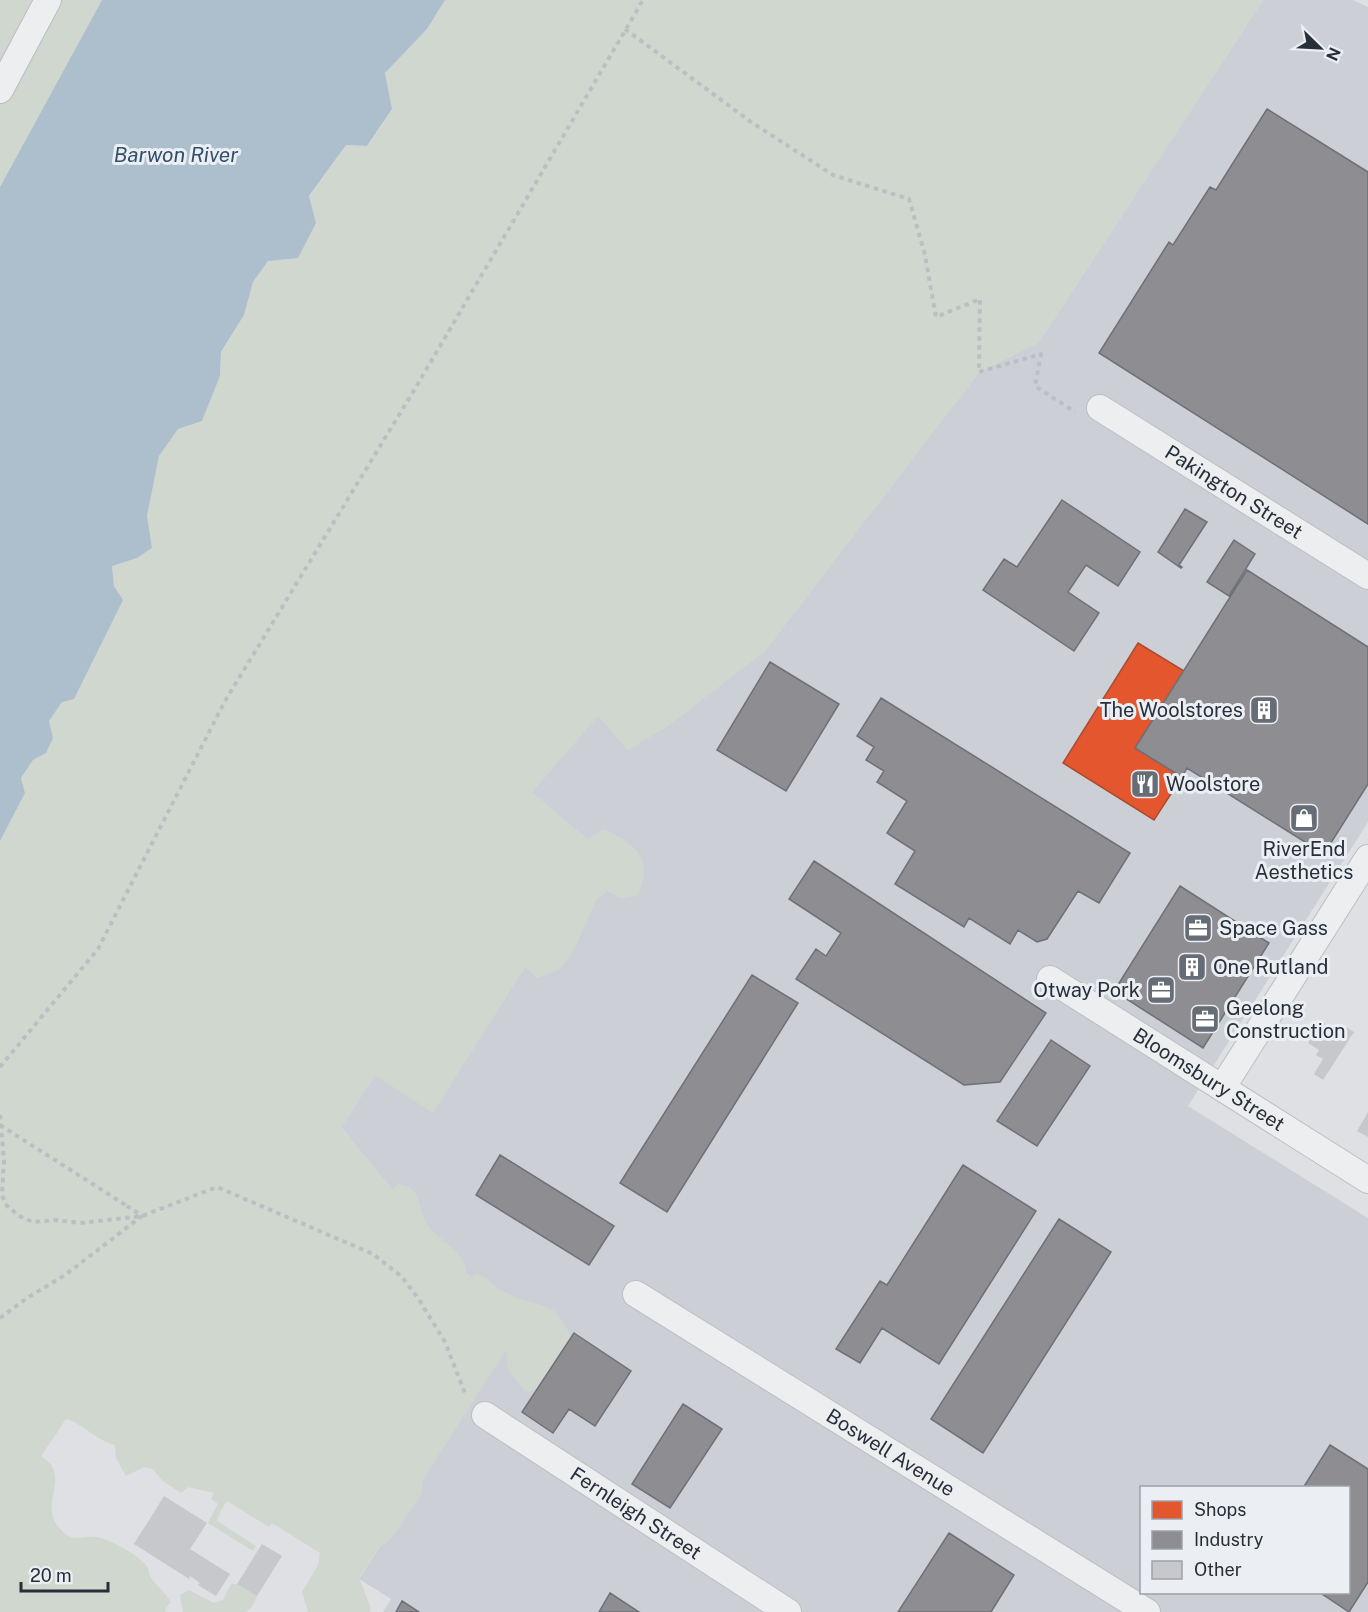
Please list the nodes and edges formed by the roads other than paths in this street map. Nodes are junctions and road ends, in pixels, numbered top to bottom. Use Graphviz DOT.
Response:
graph roads {
  1 [pos="48,0"];
  2 [pos="0,90"];
  3 [pos="1100,408"];
  4 [pos="1368,576"];
  5 [pos="1368,858"];
  6 [pos="1050,979"];
  7 [pos="1222,1088"];
  8 [pos="1368,1180"];
  9 [pos="636,1294"];
  10 [pos="485,1415"];
  11 [pos="788,1612"];
  12 [pos="1146,1612"];
  1 -- 2 [label="street"];
  3 -- 4 [label="street, Pakington Street"];
  5 -- 7 [label="street"];
  6 -- 7 [label="street, Bloomsbury Street"];
  7 -- 8 [label="street, Bloomsbury Street"];
  9 -- 12 [label="street, Boswell Avenue"];
  10 -- 11 [label="street, Fernleigh Street"];
}
